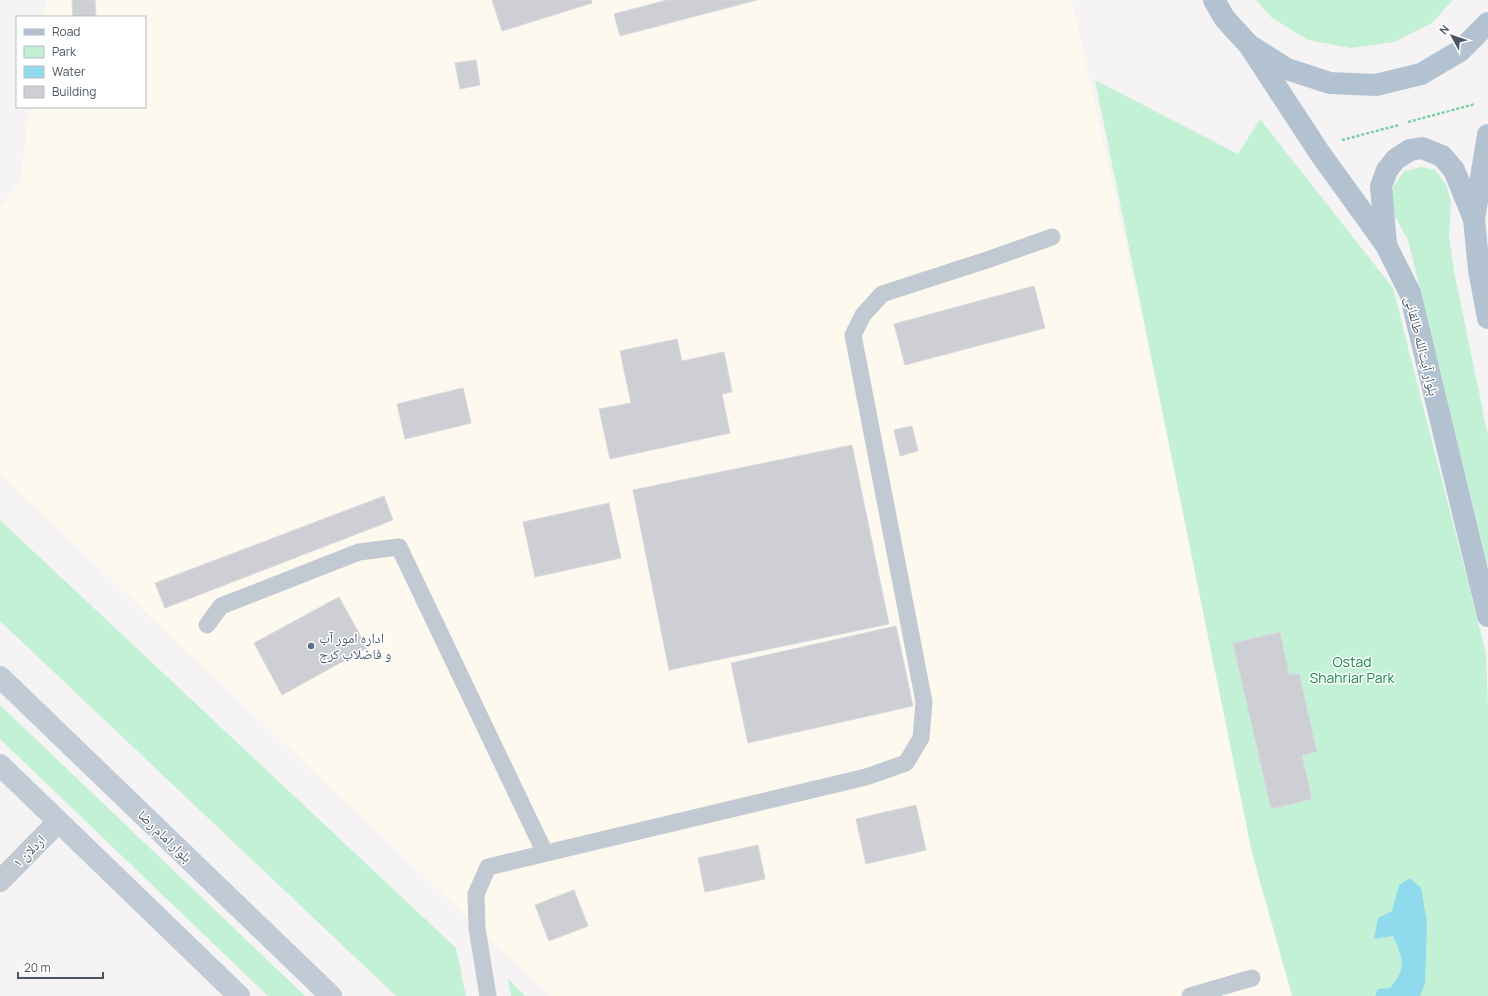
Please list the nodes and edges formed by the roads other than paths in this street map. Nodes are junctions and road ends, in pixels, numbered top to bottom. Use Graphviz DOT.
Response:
graph roads {
  1 [pos="1214,0"];
  2 [pos="1488,22"];
  3 [pos="1249,45"];
  4 [pos="1488,135"];
  5 [pos="1474,219"];
  6 [pos="1052,237"];
  7 [pos="1386,245"];
  8 [pos="1488,318"];
  9 [pos="1488,616"];
  10 [pos="207,626"];
  11 [pos="0,677"];
  12 [pos="0,765"];
  13 [pos="58,822"];
  14 [pos="545,854"];
  15 [pos="0,881"];
  16 [pos="1252,978"];
  17 [pos="239,996"];
  18 [pos="331,996"];
  19 [pos="488,996"];
  20 [pos="1190,996"];
  1 -- 3 [label="main road"];
  2 -- 3 [label="main road"];
  3 -- 7 [label="main road, بلوار آیت‌الله طالقانی"];
  4 -- 5 [label="main road"];
  5 -- 7 [label="main road"];
  5 -- 8 [label="main road"];
  6 -- 14 [label="lane"];
  7 -- 9 [label="main road, بلوار آیت‌الله طالقانی"];
  10 -- 14 [label="lane"];
  11 -- 18 [label="main road, بلوار امام رضا"];
  12 -- 13 [label="main road"];
  13 -- 15 [label="street, اردلان ۱"];
  13 -- 17 [label="main road"];
  14 -- 19 [label="lane"];
  16 -- 20 [label="lane"];
}
